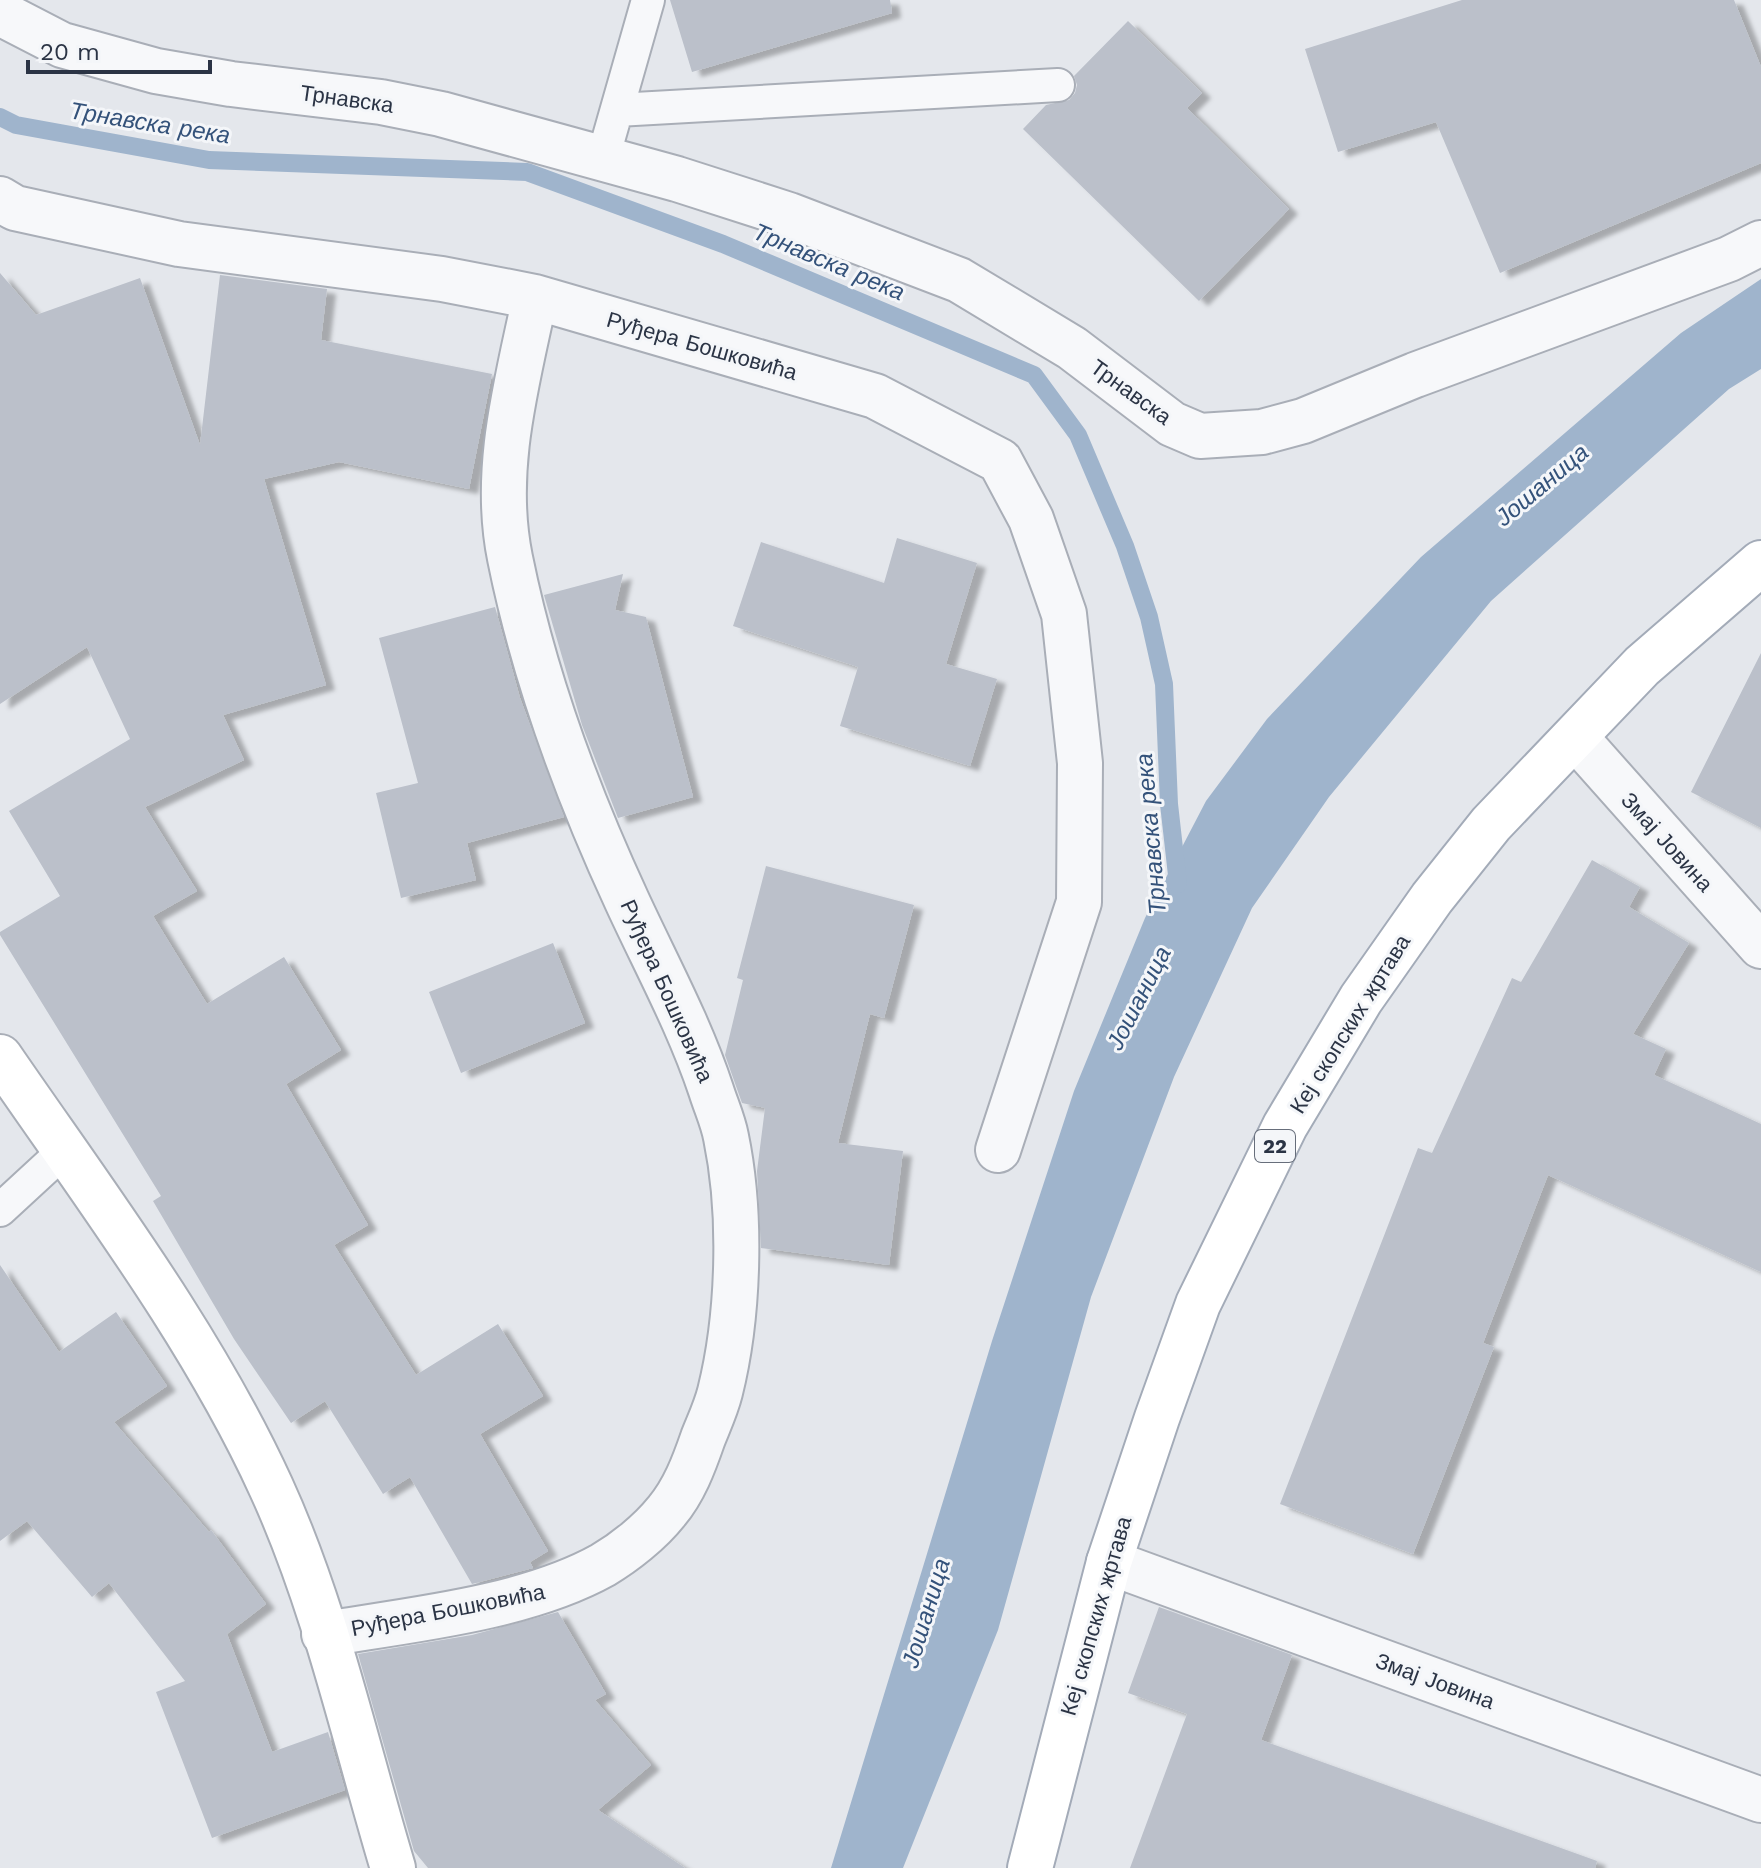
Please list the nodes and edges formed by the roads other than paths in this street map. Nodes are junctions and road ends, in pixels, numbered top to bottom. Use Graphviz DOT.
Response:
graph roads {
  1 [pos="648,0"];
  2 [pos="0,13"];
  3 [pos="1058,85"];
  4 [pos="617,110"];
  5 [pos="603,158"];
  6 [pos="0,199"];
  7 [pos="1761,243"];
  8 [pos="535,297"];
  9 [pos="1761,563"];
  10 [pos="1575,737"];
  11 [pos="1761,946"];
  12 [pos="0,1057"];
  13 [pos="998,1150"];
  14 [pos="64,1151"];
  15 [pos="0,1210"];
  16 [pos="1109,1562"];
  17 [pos="324,1634"];
  18 [pos="1761,1800"];
  19 [pos="393,1868"];
  20 [pos="1030,1868"];
  1 -- 4 [label="lane"];
  2 -- 5 [label="street, Трнавска"];
  3 -- 4 [label="lane"];
  4 -- 5 [label="lane"];
  5 -- 7 [label="street, Трнавска"];
  6 -- 8 [label="street, Руђера Бошковића"];
  8 -- 13 [label="street, Руђера Бошковића"];
  8 -- 17 [label="street, Руђера Бошковића"];
  9 -- 10 [label="main road, Кеј скопских жртава / 22"];
  10 -- 11 [label="street, Змај Јовина"];
  10 -- 16 [label="main road, Кеј скопских жртава / 22"];
  12 -- 14 [label="main road, Руђера Бошковића"];
  14 -- 15 [label="lane"];
  14 -- 17 [label="main road, Руђера Бошковића"];
  16 -- 18 [label="street, Змај Јовина"];
  16 -- 20 [label="main road, Кеј скопских жртава / 22"];
  17 -- 19 [label="main road, Руђера Бошковића"];
}
